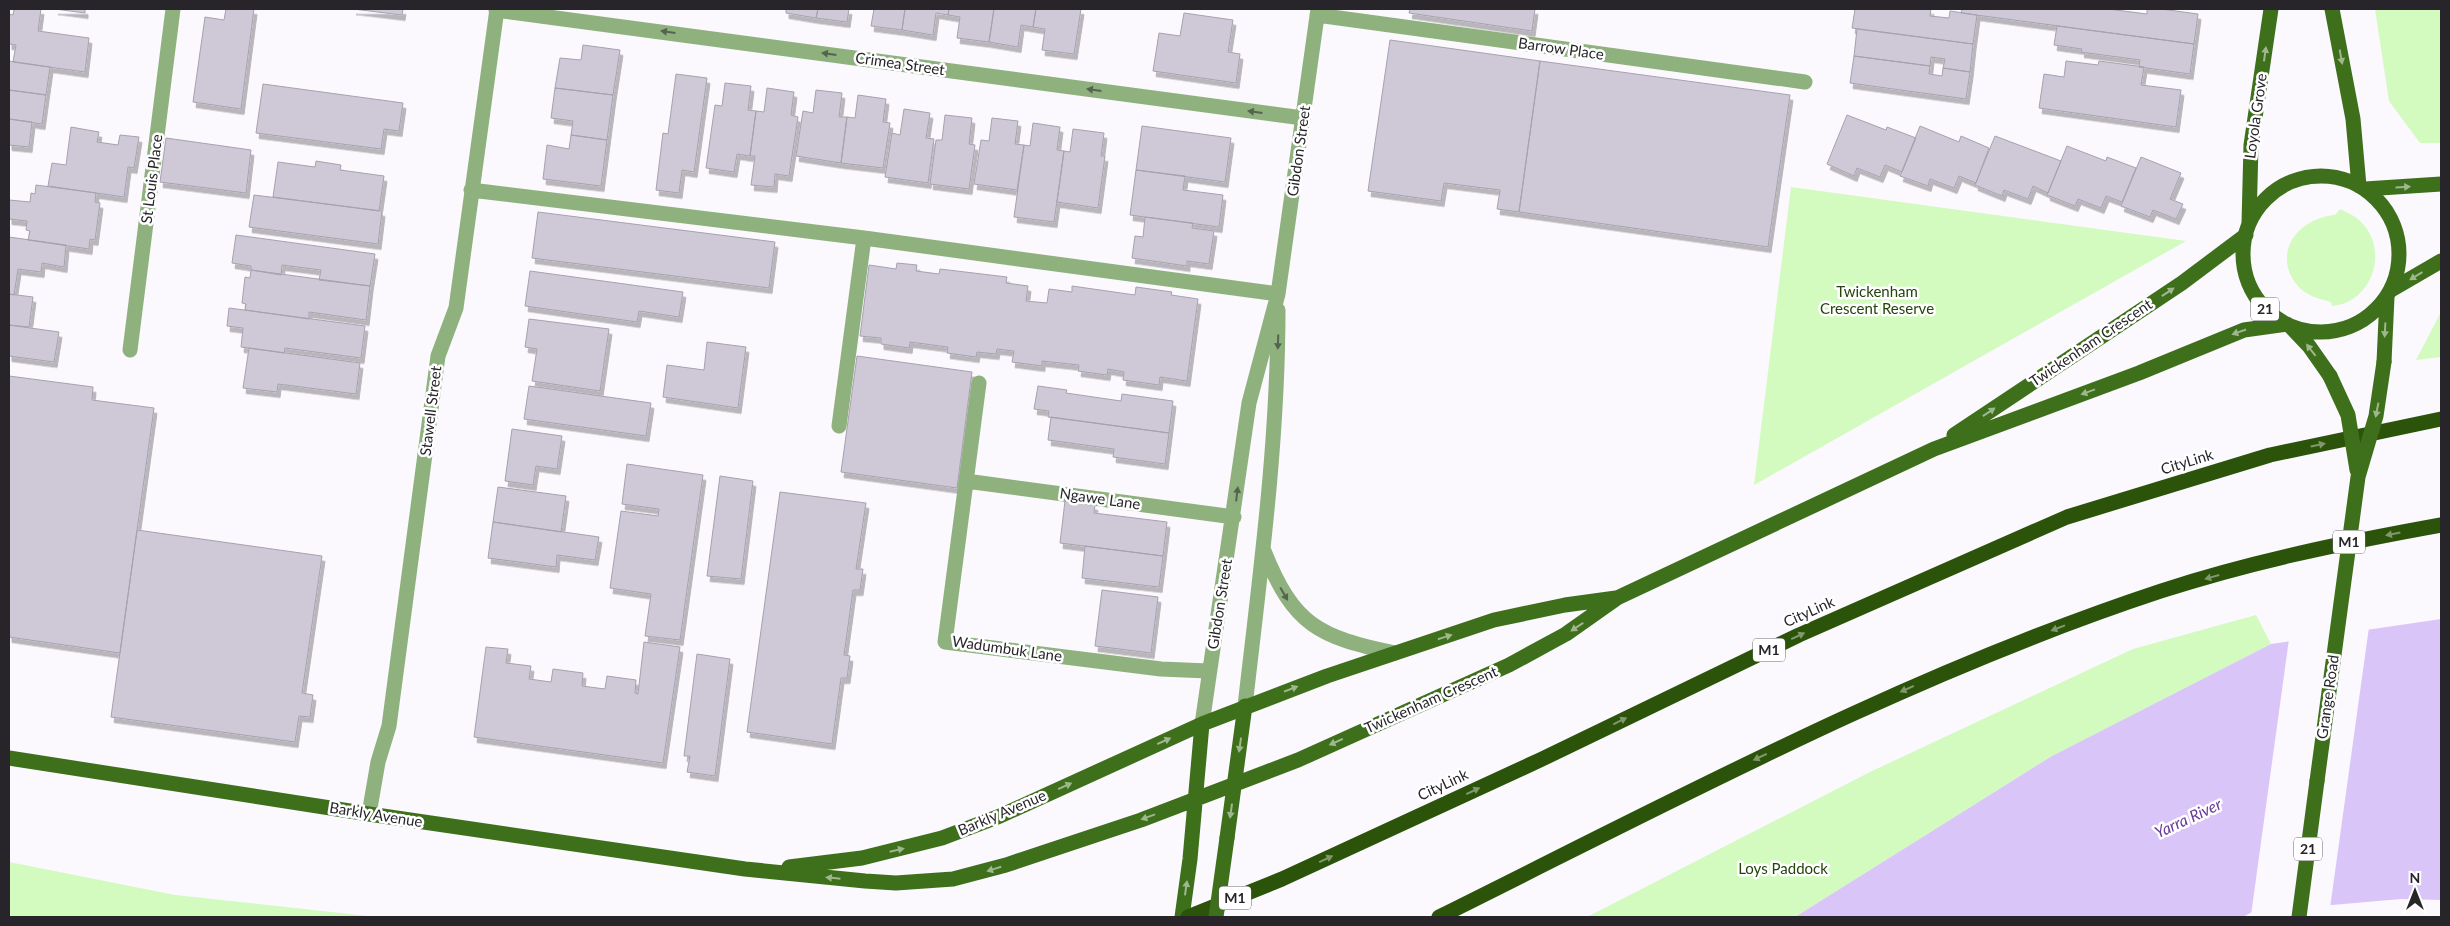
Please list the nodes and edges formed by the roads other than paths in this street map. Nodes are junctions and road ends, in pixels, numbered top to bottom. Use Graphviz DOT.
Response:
graph roads {
  1 [pos="173,9"];
  2 [pos="497,9"];
  3 [pos="2271,9"];
  4 [pos="2332,9"];
  5 [pos="1318,12"];
  6 [pos="1805,82"];
  7 [pos="1303,118"];
  8 [pos="2441,184"];
  9 [pos="2362,187"];
  10 [pos="470,190"];
  11 [pos="2248,229"];
  12 [pos="864,238"];
  13 [pos="2441,261"];
  14 [pos="1278,294"];
  15 [pos="2389,294"];
  16 [pos="2289,325"];
  17 [pos="130,350"];
  18 [pos="978,383"];
  19 [pos="2441,419"];
  20 [pos="839,426"];
  21 [pos="1934,449"];
  22 [pos="2358,477"];
  23 [pos="966,481"];
  24 [pos="1234,517"];
  25 [pos="2441,525"];
  26 [pos="1264,550"];
  27 [pos="1617,598"];
  28 [pos="1395,653"];
  29 [pos="1208,671"];
  30 [pos="1246,706"];
  31 [pos="1202,724"];
  32 [pos="9,758"];
  33 [pos="1235,784"];
  34 [pos="1194,801"];
  35 [pos="369,814"];
  36 [pos="745,869"];
  37 [pos="1182,917"];
  38 [pos="1188,917"];
  39 [pos="1216,917"];
  40 [pos="1438,917"];
  41 [pos="2298,917"];
  1 -- 17 [label="street, St Louis Place"];
  7 -- 2 [label="street, Crimea Street, one-way"];
  2 -- 10 [label="street, Stawell Street"];
  11 -- 3 [label="main road, Loyola Grove / 21, one-way"];
  4 -- 9 [label="main road, one-way"];
  5 -- 6 [label="street, Barrow Place"];
  5 -- 7 [label="street, Gibdon Street"];
  7 -- 14 [label="street, Gibdon Street"];
  9 -- 8 [label="main road, one-way"];
  9 -- 11 [label="main road, 21"];
  9 -- 15 [label="main road, 21"];
  10 -- 12 [label="street"];
  10 -- 35 [label="street, Stawell Street"];
  11 -- 16 [label="main road, 21"];
  21 -- 11 [label="main road, Twickenham Crescent, one-way"];
  12 -- 14 [label="street"];
  12 -- 20 [label="street"];
  13 -- 15 [label="main road, one-way"];
  24 -- 14 [label="street, Gibdon Street, one-way"];
  14 -- 26 [label="street, Gibdon Street, one-way"];
  15 -- 16 [label="main road, 21"];
  15 -- 22 [label="main road, Grange Road / 21, one-way, bridge"];
  16 -- 21 [label="main road, Twickenham Crescent, one-way"];
  22 -- 16 [label="main road, Grange Road / 21, one-way, bridge"];
  18 -- 23 [label="street, Wadumbuk Lane"];
  38 -- 19 [label="highway, CityLink / M1, one-way"];
  21 -- 27 [label="main road, Twickenham Crescent"];
  22 -- 41 [label="main road, Grange Road / 21, bridge"];
  23 -- 24 [label="street, Ngawe Lane"];
  23 -- 29 [label="street, Wadumbuk Lane"];
  24 -- 29 [label="street, Gibdon Street"];
  25 -- 40 [label="highway, M1, one-way"];
  26 -- 28 [label="street, one-way"];
  26 -- 30 [label="street, Gibdon Street"];
  28 -- 27 [label="main road, Twickenham Crescent, one-way"];
  27 -- 33 [label="main road, Twickenham Crescent, one-way"];
  30 -- 28 [label="main road, Twickenham Crescent, one-way"];
  29 -- 31 [label="street, Gibdon Street"];
  30 -- 31 [label="main road, Barkly Avenue"];
  30 -- 33 [label="main road, Gibdon Street, one-way"];
  31 -- 34 [label="main road, Gibdon Street"];
  36 -- 31 [label="main road, Barkly Avenue, one-way"];
  32 -- 35 [label="main road, Barkly Avenue"];
  33 -- 34 [label="main road, Barkly Avenue"];
  33 -- 39 [label="main road, Gibdon Street, one-way, bridge"];
  34 -- 36 [label="main road, Barkly Avenue, one-way"];
  37 -- 34 [label="main road, Gibdon Street, one-way"];
  35 -- 36 [label="main road, Barkly Avenue"];
}
